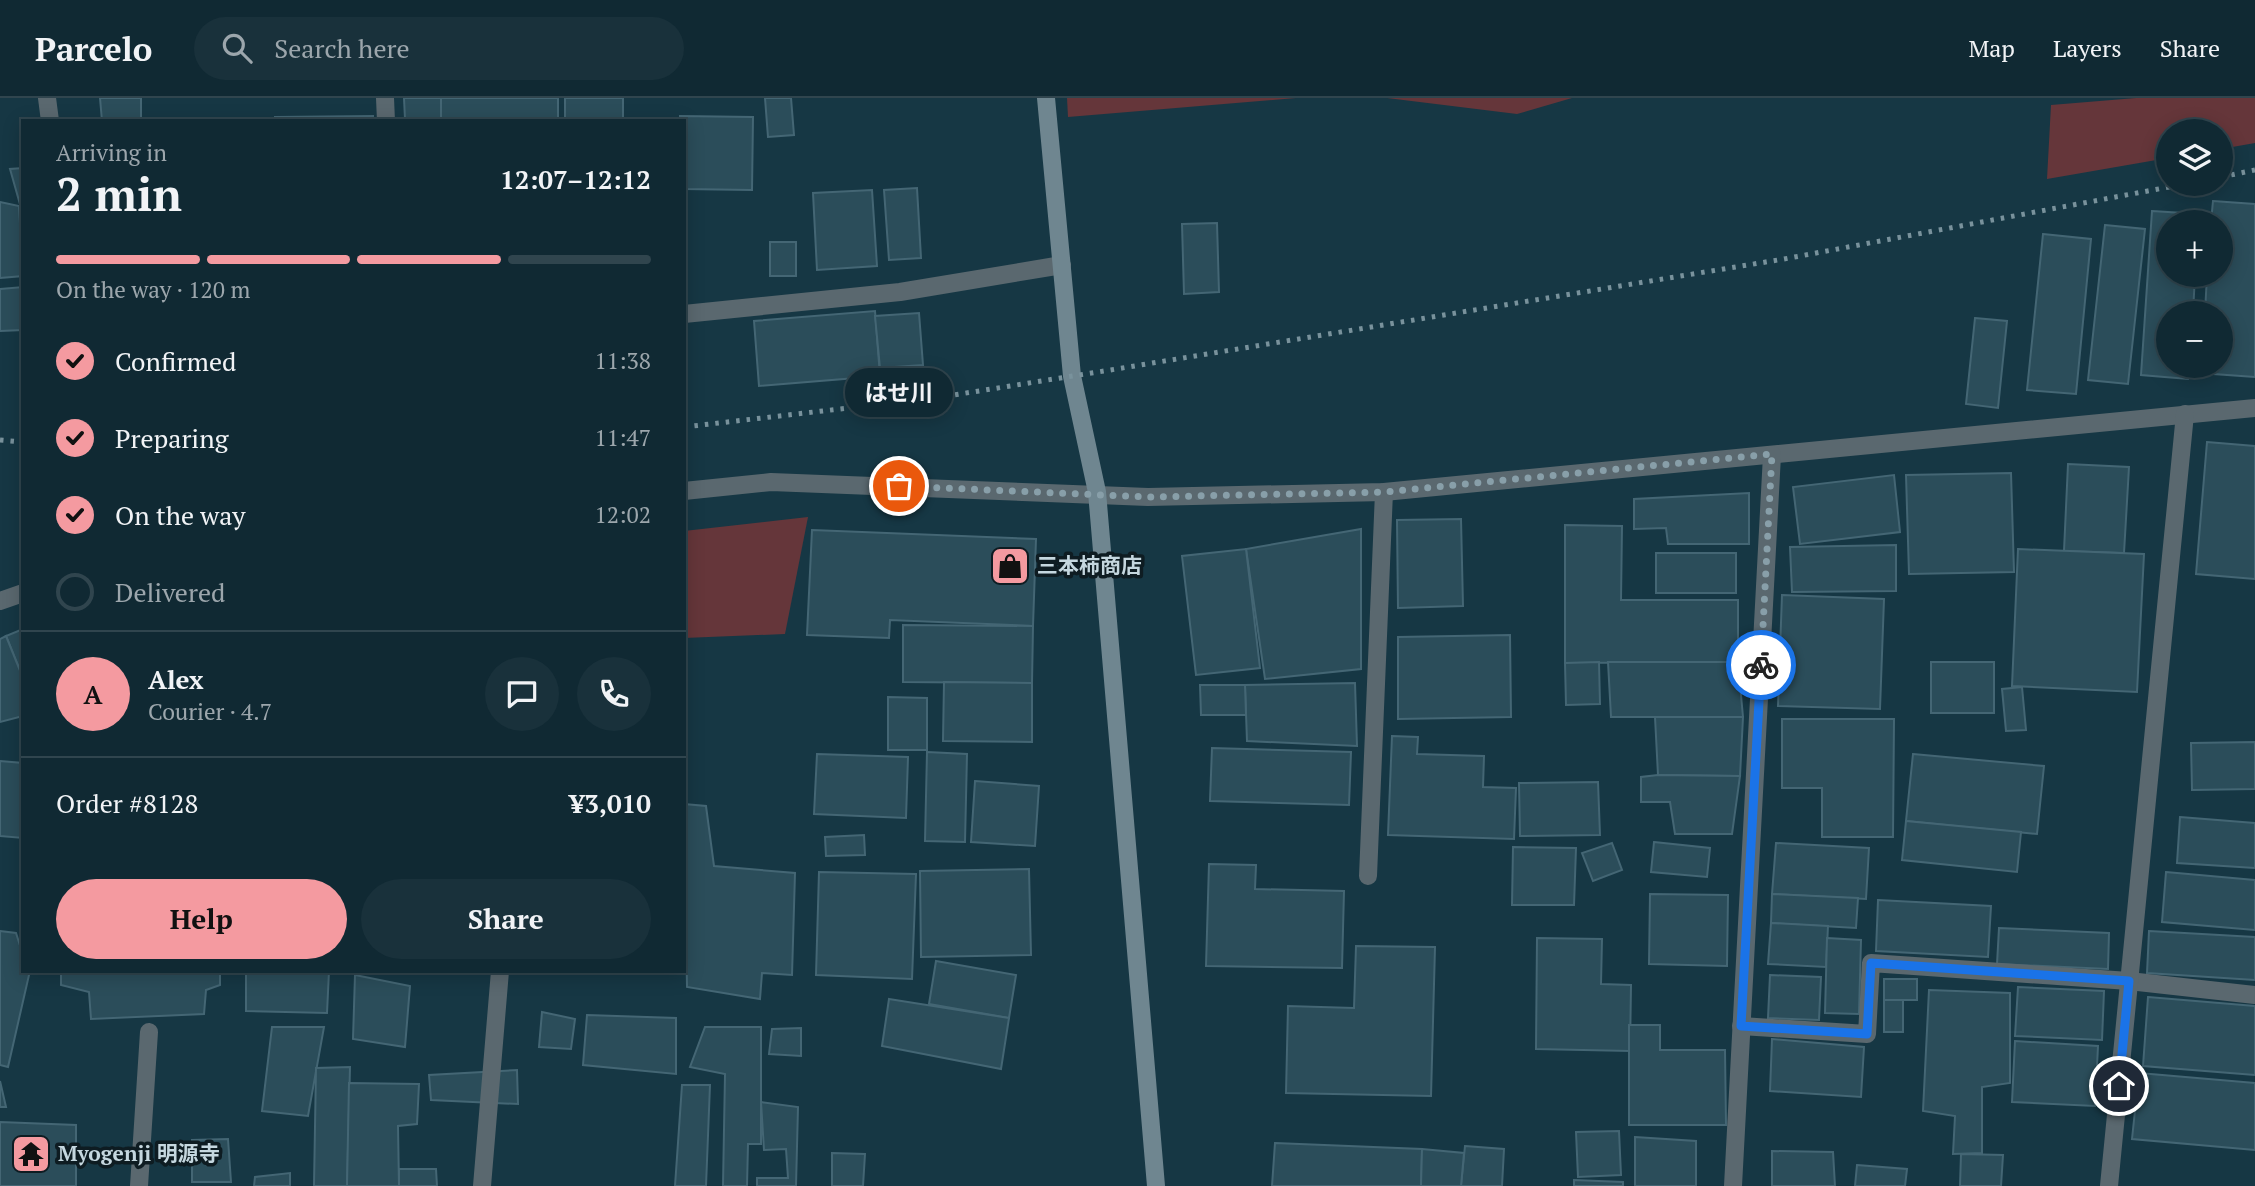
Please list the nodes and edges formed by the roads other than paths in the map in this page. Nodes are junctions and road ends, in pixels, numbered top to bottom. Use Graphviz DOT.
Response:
graph roads {
  1 [pos="47,98"];
  2 [pos="384,98"];
  3 [pos="1046,98"];
  4 [pos="50,119"];
  5 [pos="386,119"];
  6 [pos="1062,265"];
  7 [pos="686,314"];
  8 [pos="2255,408"];
  9 [pos="2185,414"];
  10 [pos="1772,454"];
  11 [pos="686,491"];
  12 [pos="1097,492"];
  13 [pos="1384,492"];
  14 [pos="21,594"];
  15 [pos="0,601"];
  16 [pos="1368,876"];
  17 [pos="500,973"];
  18 [pos="2129,981"];
  19 [pos="2255,995"];
  20 [pos="1741,1026"];
  21 [pos="149,1032"];
  22 [pos="139,1186"];
  23 [pos="482,1186"];
  24 [pos="1156,1186"];
  25 [pos="1733,1186"];
  26 [pos="2109,1186"];
  1 -- 4 [label="street"];
  2 -- 5 [label="street"];
  3 -- 6 [label="street"];
  6 -- 7 [label="street"];
  6 -- 12 [label="street"];
  8 -- 9 [label="street"];
  9 -- 10 [label="street"];
  9 -- 18 [label="street"];
  10 -- 13 [label="street"];
  10 -- 20 [label="street"];
  11 -- 12 [label="street"];
  12 -- 13 [label="street"];
  12 -- 24 [label="street"];
  13 -- 16 [label="street"];
  14 -- 15 [label="street"];
  17 -- 23 [label="street"];
  18 -- 19 [label="street"];
  18 -- 20 [label="street"];
  18 -- 26 [label="street"];
  20 -- 25 [label="street"];
  21 -- 22 [label="street"];
}
